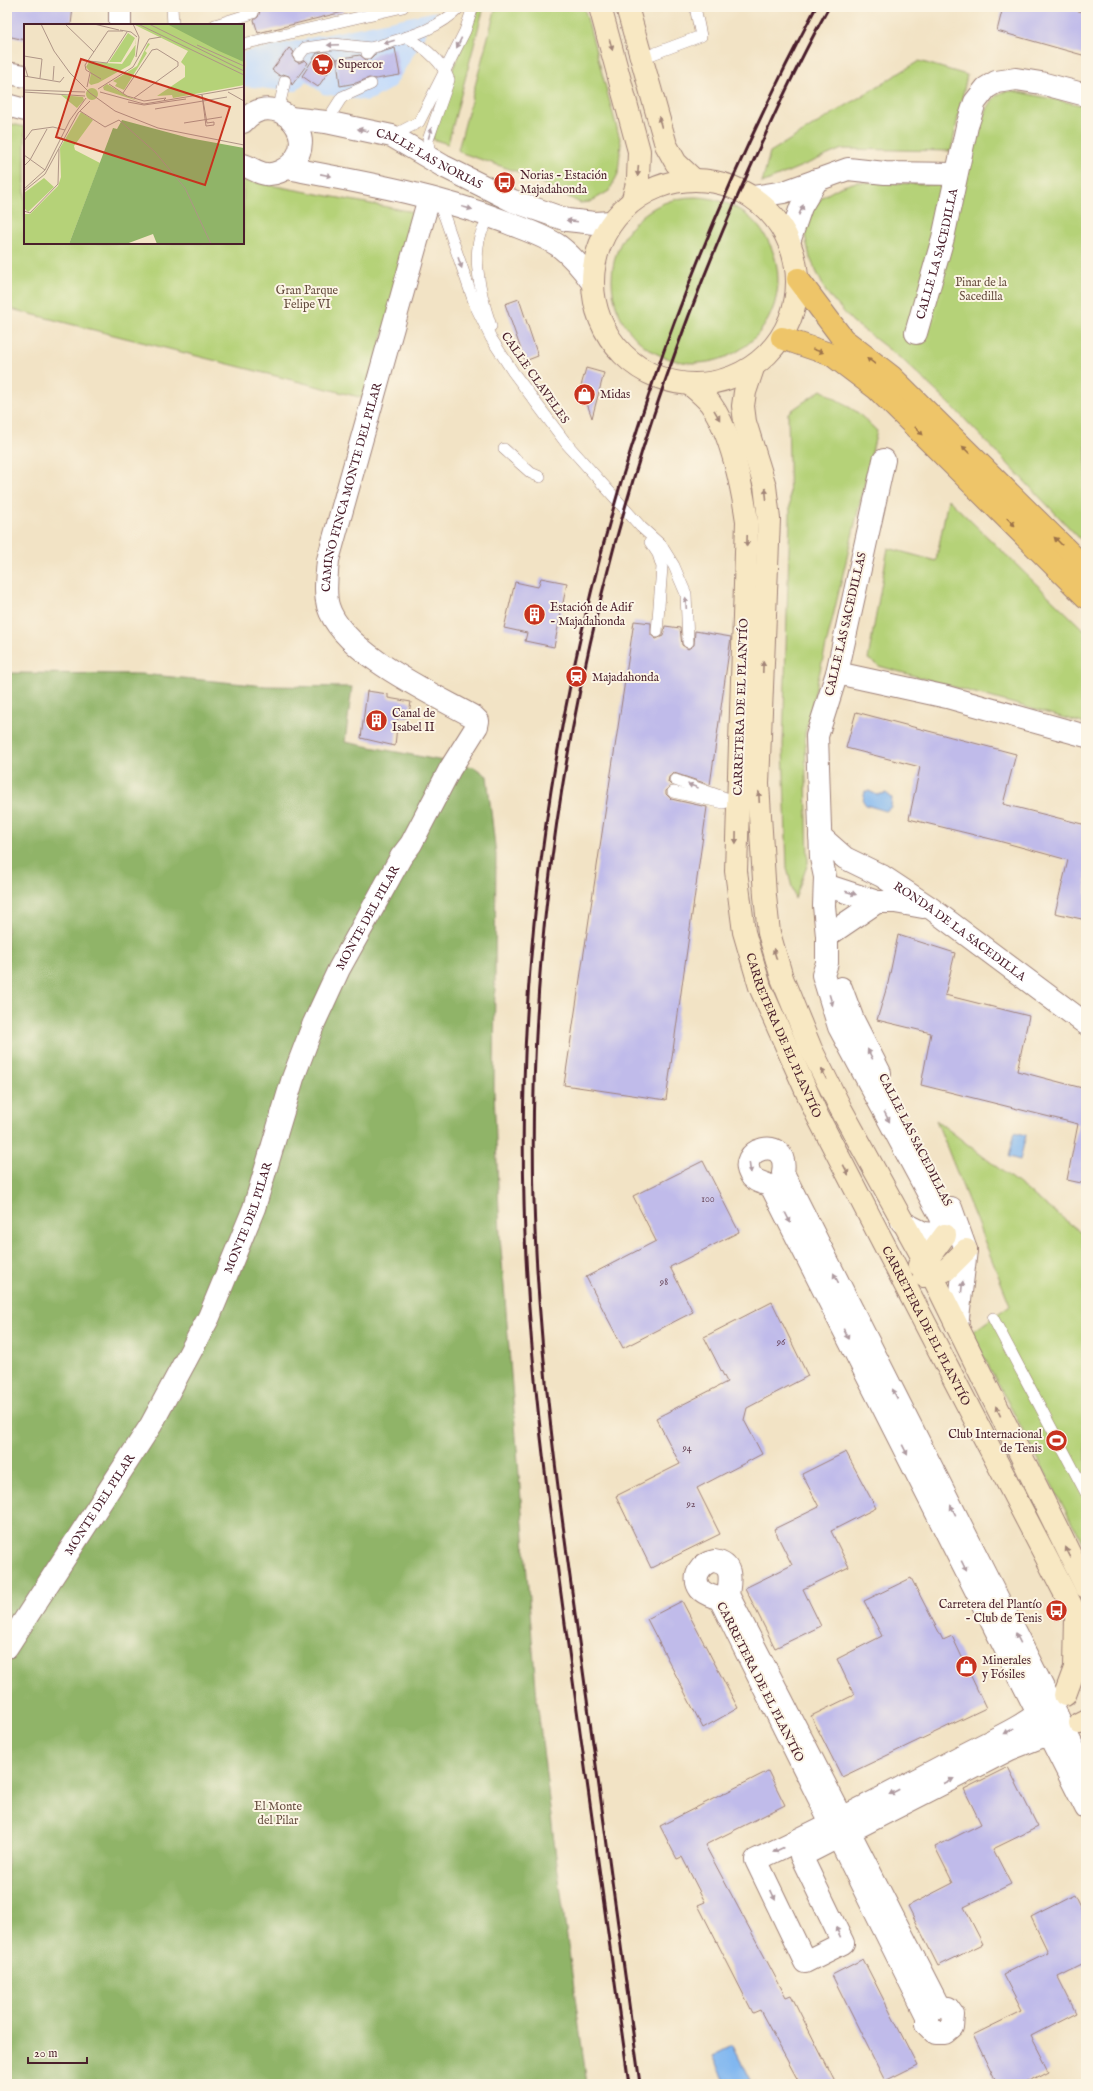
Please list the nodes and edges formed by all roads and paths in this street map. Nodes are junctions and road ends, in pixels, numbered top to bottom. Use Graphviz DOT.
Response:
graph roads {
  1 [pos="120,7"];
  2 [pos="172,7"];
  3 [pos="403,7"];
  4 [pos="460,7"];
  5 [pos="473,7"];
  6 [pos="600,7"];
  7 [pos="628,7"];
  8 [pos="695,7"];
  9 [pos="253,13"];
  10 [pos="120,24"];
  11 [pos="173,24"];
  12 [pos="218,24"];
  13 [pos="407,37"];
  14 [pos="244,44"];
  15 [pos="299,56"];
  16 [pos="642,58"];
  17 [pos="446,71"];
  18 [pos="7,73"];
  19 [pos="24,76"];
  20 [pos="285,81"];
  21 [pos="440,83"];
  22 [pos="371,84"];
  23 [pos="1086,95"];
  24 [pos="7,105"];
  25 [pos="24,110"];
  26 [pos="262,114"];
  27 [pos="326,122"];
  28 [pos="392,136"];
  29 [pos="244,164"];
  30 [pos="443,166"];
  31 [pos="287,168"];
  32 [pos="956,174"];
  33 [pos="693,179"];
  34 [pos="817,180"];
  35 [pos="753,197"];
  36 [pos="433,199"];
  37 [pos="633,199"];
  38 [pos="493,217"];
  39 [pos="611,222"];
  40 [pos="789,242"];
  41 [pos="798,278"];
  42 [pos="592,282"];
  43 [pos="916,333"];
  44 [pos="782,338"];
  45 [pos="499,349"];
  46 [pos="753,368"];
  47 [pos="692,386"];
  48 [pos="504,449"];
  49 [pos="884,460"];
  50 [pos="540,477"];
  51 [pos="640,527"];
  52 [pos="1086,569"];
  53 [pos="1086,596"];
  54 [pos="657,632"];
  55 [pos="688,642"];
  56 [pos="837,673"];
  57 [pos="1086,736"];
  58 [pos="450,769"];
  59 [pos="675,780"];
  60 [pos="673,792"];
  61 [pos="737,805"];
  62 [pos="820,836"];
  63 [pos="858,866"];
  64 [pos="825,881"];
  65 [pos="877,902"];
  66 [pos="932,909"];
  67 [pos="826,936"];
  68 [pos="827,963"];
  69 [pos="1086,1024"];
  70 [pos="817,1115"];
  71 [pos="902,1222"];
  72 [pos="945,1235"];
  73 [pos="966,1250"];
  74 [pos="928,1267"];
  75 [pos="993,1318"];
  76 [pos="957,1326"];
  77 [pos="967,1404"];
  78 [pos="1086,1493"];
  79 [pos="1086,1587"];
  80 [pos="1076,1615"];
  81 [pos="1086,1634"];
  82 [pos="7,1648"];
  83 [pos="1086,1686"];
  84 [pos="1051,1704"];
  85 [pos="1073,1727"];
  86 [pos="1086,1773"];
  87 [pos="1086,1808"];
  88 [pos="840,1828"];
  1 -- 10 [label="street"];
  2 -- 11 [label="lane"];
  3 -- 14 [label="lane"];
  4 -- 13 [label="lane"];
  5 -- 17 [label="lane, one-way"];
  6 -- 37 [label="street, one-way"];
  7 -- 16 [label="street"];
  8 -- 16 [label="lane"];
  9 -- 12 [label="lane"];
  13 -- 15 [label="lane, one-way"];
  13 -- 17 [label="lane"];
  13 -- 21 [label="lane"];
  33 -- 16 [label="street, one-way"];
  17 -- 21 [label="lane"];
  30 -- 17 [label="lane, one-way"];
  18 -- 19 [label="street"];
  20 -- 26 [label="lane"];
  21 -- 28 [label="lane"];
  22 -- 27 [label="lane"];
  23 -- 32 [label="street, CALLE LA SACEDILLA"];
  24 -- 25 [label="street"];
  26 -- 27 [label="street, CALLE LAS NORIAS"];
  26 -- 31 [label="street"];
  28 -- 27 [label="street, CALLE LAS NORIAS, one-way"];
  28 -- 30 [label="street, CALLE LAS NORIAS"];
  29 -- 31 [label="street, CALLE LAS NORIAS"];
  39 -- 30 [label="street, CALLE LAS NORIAS, one-way"];
  31 -- 36 [label="street, CALLE LAS NORIAS, one-way"];
  32 -- 34 [label="street, CALLE LA SACEDILLA"];
  32 -- 43 [label="street, CALLE LA SACEDILLA"];
  33 -- 35 [label="street"];
  33 -- 37 [label="street"];
  34 -- 35 [label="street, CALLE LA SACEDILLA"];
  40 -- 34 [label="street, one-way"];
  35 -- 40 [label="street"];
  36 -- 38 [label="street, CALLE LAS NORIAS, one-way"];
  36 -- 45 [label="lane, CALLE CLAVELES, one-way"];
  36 -- 58 [label="street, CAMINO FINCA MONTE DEL PILAR"];
  37 -- 39 [label="street"];
  38 -- 42 [label="street, CALLE LAS NORIAS"];
  38 -- 45 [label="lane"];
  39 -- 42 [label="street"];
  40 -- 41 [label="street"];
  41 -- 44 [label="street"];
  52 -- 41 [label="highway, one-way"];
  42 -- 47 [label="street"];
  44 -- 46 [label="street"];
  44 -- 53 [label="highway, one-way"];
  45 -- 51 [label="lane, CALLE CLAVELES"];
  46 -- 47 [label="street"];
  71 -- 46 [label="street, CARRETERA DE EL PLANTÍO, one-way"];
  47 -- 61 [label="street, CARRETERA DE EL PLANTÍO, one-way"];
  48 -- 50 [label="lane"];
  49 -- 56 [label="street, CALLE LAS SACEDILLAS"];
  51 -- 54 [label="lane"];
  55 -- 51 [label="lane, one-way"];
  56 -- 57 [label="street"];
  56 -- 62 [label="street, CALLE LAS SACEDILLAS"];
  58 -- 82 [label="street, MONTE DEL PILAR"];
  61 -- 59 [label="lane, one-way"];
  60 -- 61 [label="lane"];
  61 -- 70 [label="street, CARRETERA DE EL PLANTÍO, one-way"];
  62 -- 63 [label="street"];
  62 -- 64 [label="street, CALLE LAS SACEDILLAS"];
  63 -- 64 [label="street"];
  63 -- 66 [label="street, RONDA DE LA SACEDILLA"];
  64 -- 65 [label="street, one-way"];
  64 -- 67 [label="street, CALLE LAS SACEDILLAS"];
  65 -- 66 [label="street"];
  65 -- 67 [label="street"];
  66 -- 69 [label="street, RONDA DE LA SACEDILLA"];
  67 -- 68 [label="street, CALLE LAS SACEDILLAS"];
  68 -- 72 [label="street, CALLE LAS SACEDILLAS, one-way"];
  73 -- 68 [label="street, CALLE LAS SACEDILLAS, one-way"];
  70 -- 74 [label="street"];
  70 -- 77 [label="street, CARRETERA DE EL PLANTÍO, one-way"];
  71 -- 72 [label="street"];
  71 -- 74 [label="street, CARRETERA DE EL PLANTÍO"];
  72 -- 74 [label="street"];
  73 -- 74 [label="street"];
  76 -- 73 [label="street, CALLE LAS SACEDILLAS, one-way"];
  74 -- 76 [label="street, CARRETERA DE EL PLANTÍO"];
  74 -- 77 [label="street"];
  75 -- 78 [label="lane"];
  79 -- 76 [label="street, CARRETERA DE EL PLANTÍO, one-way"];
  77 -- 80 [label="street, CARRETERA DE EL PLANTÍO"];
  80 -- 81 [label="street, CARRETERA DE EL PLANTÍO"];
  80 -- 84 [label="street"];
  83 -- 84 [label="street"];
  84 -- 84 [label="street, one-way"];
  84 -- 85 [label="street"];
  84 -- 88 [label="street, one-way"];
  85 -- 86 [label="street"];
  85 -- 87 [label="street"];
  88 -- 85 [label="street, one-way"];
  88 -- 88 [label="street, one-way"];
  88 -- 88 [label="street, CARRETERA DE EL PLANTÍO"];
  88 -- 88 [label="street, CARRETERA DE EL PLANTÍO"];
}
